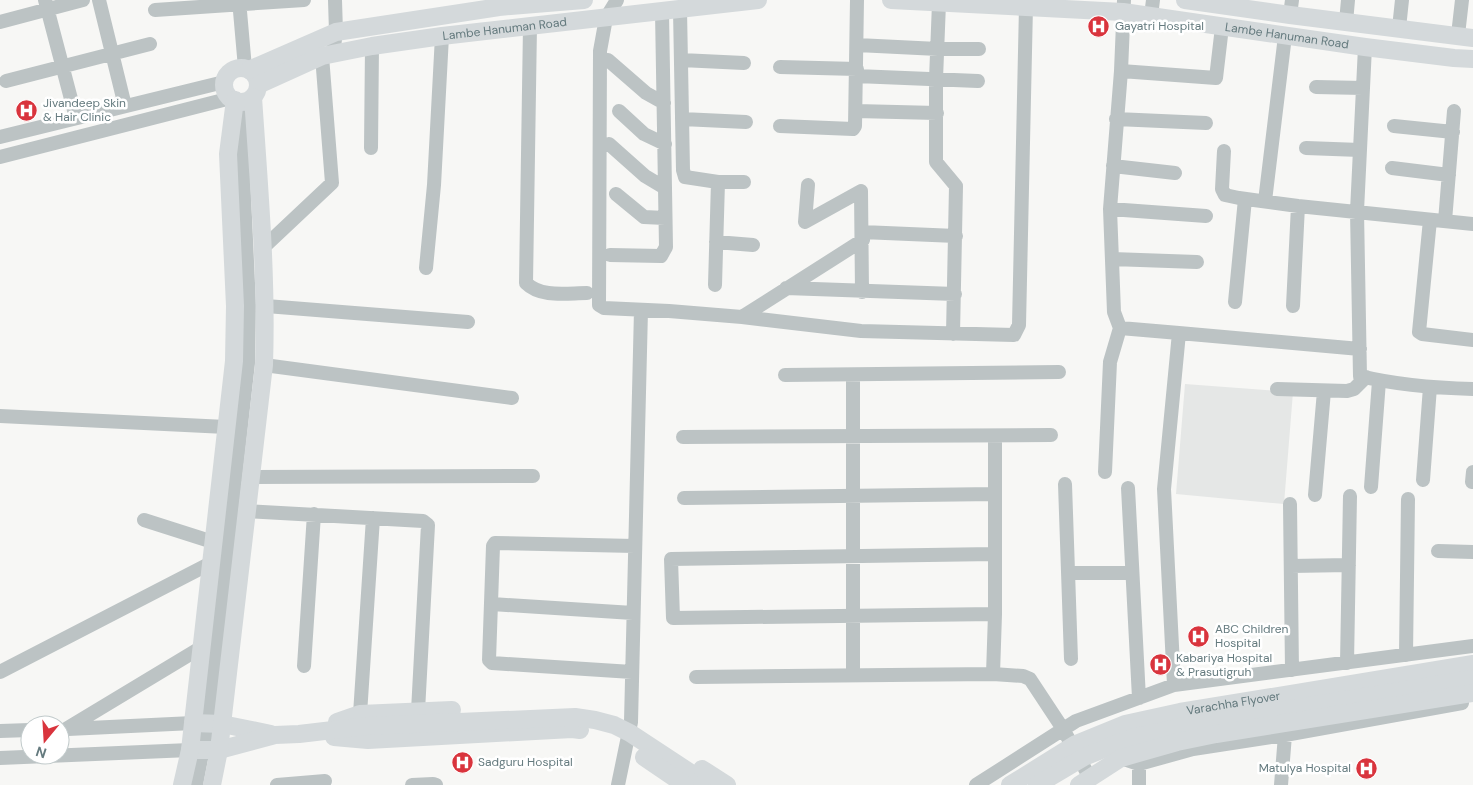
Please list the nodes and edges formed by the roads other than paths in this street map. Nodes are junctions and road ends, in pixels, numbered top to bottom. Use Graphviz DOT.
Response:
graph roads {
  1 [pos="83,0"];
  2 [pos="99,0"];
  3 [pos="304,0"];
  4 [pos="335,0"];
  5 [pos="584,0"];
  6 [pos="617,0"];
  7 [pos="758,0"];
  8 [pos="857,0"];
  9 [pos="891,0"];
  10 [pos="1185,0"];
  11 [pos="1348,0"];
  12 [pos="1402,0"];
  13 [pos="1462,0"];
  14 [pos="239,2"];
  15 [pos="1221,2"];
  16 [pos="939,3"];
  17 [pos="46,5"];
  18 [pos="1084,5"];
  19 [pos="1026,6"];
  20 [pos="1124,6"];
  21 [pos="1152,8"];
  22 [pos="1291,8"];
  23 [pos="155,10"];
  24 [pos="671,11"];
  25 [pos="606,18"];
  26 [pos="0,22"];
  27 [pos="1346,22"];
  28 [pos="530,26"];
  29 [pos="1222,27"];
  30 [pos="1399,28"];
  31 [pos="336,32"];
  32 [pos="442,36"];
  33 [pos="1284,36"];
  34 [pos="1466,36"];
  35 [pos="150,44"];
  36 [pos="857,45"];
  37 [pos="372,46"];
  38 [pos="1364,47"];
  39 [pos="938,49"];
  40 [pos="979,49"];
  41 [pos="112,53"];
  42 [pos="327,55"];
  43 [pos="1473,59"];
  44 [pos="608,60"];
  45 [pos="681,60"];
  46 [pos="744,63"];
  47 [pos="62,66"];
  48 [pos="780,67"];
  49 [pos="247,69"];
  50 [pos="1121,71"];
  51 [pos="856,72"];
  52 [pos="936,79"];
  53 [pos="6,81"];
  54 [pos="978,81"];
  55 [pos="224,82"];
  56 [pos="1316,87"];
  57 [pos="1363,88"];
  58 [pos="244,96"];
  59 [pos="664,103"];
  60 [pos="125,106"];
  61 [pos="619,111"];
  62 [pos="856,111"];
  63 [pos="1454,111"];
  64 [pos="937,113"];
  65 [pos="76,118"];
  66 [pos="1116,119"];
  67 [pos="682,120"];
  68 [pos="746,122"];
  69 [pos="1206,123"];
  70 [pos="780,126"];
  71 [pos="1394,126"];
  72 [pos="1453,132"];
  73 [pos="0,137"];
  74 [pos="609,144"];
  75 [pos="665,144"];
  76 [pos="371,148"];
  77 [pos="1306,148"];
  78 [pos="1360,150"];
  79 [pos="1224,151"];
  80 [pos="0,157"];
  81 [pos="1113,166"];
  82 [pos="1392,168"];
  83 [pos="1175,173"];
  84 [pos="1449,175"];
  85 [pos="718,182"];
  86 [pos="744,182"];
  87 [pos="808,185"];
  88 [pos="665,188"];
  89 [pos="616,194"];
  90 [pos="1245,199"];
  91 [pos="1264,201"];
  92 [pos="1298,206"];
  93 [pos="1110,209"];
  94 [pos="1357,211"];
  95 [pos="1206,216"];
  96 [pos="666,218"];
  97 [pos="1430,220"];
  98 [pos="1445,221"];
  99 [pos="1473,224"];
  100 [pos="863,236"];
  101 [pos="956,236"];
  102 [pos="716,242"];
  103 [pos="753,245"];
  104 [pos="264,247"];
  105 [pos="610,255"];
  106 [pos="1112,259"];
  107 [pos="1197,262"];
  108 [pos="426,268"];
  109 [pos="715,285"];
  110 [pos="786,288"];
  111 [pos="862,292"];
  112 [pos="587,293"];
  113 [pos="954,294"];
  114 [pos="1235,302"];
  115 [pos="266,306"];
  116 [pos="1293,306"];
  117 [pos="641,310"];
  118 [pos="742,317"];
  119 [pos="468,322"];
  120 [pos="1120,328"];
  121 [pos="1179,333"];
  122 [pos="953,334"];
  123 [pos="1473,340"];
  124 [pos="1360,349"];
  125 [pos="264,365"];
  126 [pos="1059,372"];
  127 [pos="785,375"];
  128 [pos="853,375"];
  129 [pos="1373,379"];
  130 [pos="1430,387"];
  131 [pos="1277,389"];
  132 [pos="1473,389"];
  133 [pos="1324,391"];
  134 [pos="512,398"];
  135 [pos="0,416"];
  136 [pos="226,427"];
  137 [pos="1051,435"];
  138 [pos="854,436"];
  139 [pos="995,436"];
  140 [pos="683,437"];
  141 [pos="1105,472"];
  142 [pos="533,476"];
  143 [pos="251,477"];
  144 [pos="1423,480"];
  145 [pos="1065,484"];
  146 [pos="1371,487"];
  147 [pos="1128,488"];
  148 [pos="853,494"];
  149 [pos="995,494"];
  150 [pos="1315,495"];
  151 [pos="1350,496"];
  152 [pos="684,498"];
  153 [pos="1408,499"];
  154 [pos="1290,504"];
  155 [pos="247,511"];
  156 [pos="314,514"];
  157 [pos="373,518"];
  158 [pos="144,520"];
  159 [pos="213,542"];
  160 [pos="635,546"];
  161 [pos="1438,550"];
  162 [pos="1473,552"];
  163 [pos="994,554"];
  164 [pos="853,556"];
  165 [pos="211,563"];
  166 [pos="1348,565"];
  167 [pos="1291,566"];
  168 [pos="1068,573"];
  169 [pos="1132,573"];
  170 [pos="492,604"];
  171 [pos="633,613"];
  172 [pos="995,614"];
  173 [pos="853,615"];
  174 [pos="1473,646"];
  175 [pos="202,647"];
  176 [pos="1406,655"];
  177 [pos="1071,660"];
  178 [pos="1346,663"];
  179 [pos="1473,664"];
  180 [pos="304,666"];
  181 [pos="1292,670"];
  182 [pos="0,672"];
  183 [pos="632,672"];
  184 [pos="993,674"];
  185 [pos="853,675"];
  186 [pos="696,677"];
  187 [pos="1473,679"];
  188 [pos="1174,685"];
  189 [pos="1473,693"];
  190 [pos="1139,698"];
  191 [pos="1473,701"];
  192 [pos="418,711"];
  193 [pos="360,714"];
  194 [pos="631,722"];
  195 [pos="208,723"];
  196 [pos="70,726"];
  197 [pos="1063,729"];
  198 [pos="20,730"];
  199 [pos="70,730"];
  200 [pos="0,731"];
  201 [pos="299,734"];
  202 [pos="275,735"];
  203 [pos="1285,735"];
  204 [pos="626,743"];
  205 [pos="204,750"];
  206 [pos="0,758"];
  207 [pos="1121,758"];
  208 [pos="1139,764"];
  209 [pos="1035,777"];
  210 [pos="325,781"];
  211 [pos="676,782"];
  212 [pos="1084,782"];
  213 [pos="182,785"];
  214 [pos="196,785"];
  215 [pos="212,785"];
  216 [pos="286,785"];
  217 [pos="412,785"];
  218 [pos="436,785"];
  219 [pos="618,785"];
  220 [pos="709,785"];
  221 [pos="726,785"];
  222 [pos="976,785"];
  223 [pos="1004,785"];
  224 [pos="1010,785"];
  225 [pos="1139,785"];
  226 [pos="1281,785"];
  1 -- 17 [label="street"];
  2 -- 41 [label="street"];
  3 -- 14 [label="street"];
  4 -- 31 [label="street"];
  5 -- 31 [label="main road, Lambe Hanuman Road"];
  6 -- 25 [label="street"];
  7 -- 24 [label="main road, Lambe Hanuman Road"];
  8 -- 36 [label="street"];
  9 -- 16 [label="main road, Lambe Hanuman Road"];
  10 -- 15 [label="main road, Lambe Hanuman Road"];
  11 -- 27 [label="street"];
  12 -- 30 [label="street"];
  13 -- 34 [label="street"];
  14 -- 23 [label="street"];
  14 -- 49 [label="street"];
  15 -- 22 [label="main road, Lambe Hanuman Road"];
  16 -- 19 [label="main road, Lambe Hanuman Road"];
  16 -- 39 [label="street"];
  17 -- 26 [label="street"];
  17 -- 47 [label="street"];
  18 -- 19 [label="main road, Lambe Hanuman Road"];
  18 -- 20 [label="main road, Lambe Hanuman Road"];
  19 -- 122 [label="street"];
  20 -- 21 [label="main road, Lambe Hanuman Road"];
  20 -- 50 [label="street"];
  21 -- 29 [label="main road, Lambe Hanuman Road"];
  22 -- 27 [label="main road, Lambe Hanuman Road"];
  24 -- 25 [label="main road, Lambe Hanuman Road"];
  24 -- 45 [label="street"];
  24 -- 59 [label="street"];
  25 -- 28 [label="main road, Lambe Hanuman Road"];
  25 -- 117 [label="street"];
  27 -- 30 [label="main road, Lambe Hanuman Road"];
  28 -- 32 [label="main road, Lambe Hanuman Road"];
  28 -- 112 [label="street"];
  29 -- 33 [label="main road, Lambe Hanuman Road"];
  29 -- 50 [label="street"];
  30 -- 34 [label="main road, Lambe Hanuman Road"];
  31 -- 42 [label="street"];
  31 -- 49 [label="main road, Lambe Hanuman Road"];
  32 -- 37 [label="main road, Lambe Hanuman Road"];
  32 -- 108 [label="street"];
  33 -- 38 [label="main road, Lambe Hanuman Road"];
  33 -- 91 [label="street"];
  35 -- 41 [label="street"];
  36 -- 39 [label="street"];
  36 -- 51 [label="street"];
  37 -- 42 [label="main road, Lambe Hanuman Road"];
  37 -- 76 [label="street"];
  38 -- 43 [label="main road, Lambe Hanuman Road"];
  38 -- 57 [label="street"];
  39 -- 40 [label="street"];
  39 -- 52 [label="street"];
  41 -- 47 [label="street"];
  41 -- 60 [label="street"];
  42 -- 58 [label="main road, Lambe Hanuman Road"];
  42 -- 104 [label="street"];
  44 -- 59 [label="street"];
  45 -- 46 [label="street"];
  45 -- 67 [label="street"];
  47 -- 53 [label="street"];
  47 -- 65 [label="street"];
  48 -- 51 [label="street"];
  49 -- 55 [label="main road"];
  49 -- 58 [label="main road"];
  50 -- 66 [label="street"];
  51 -- 52 [label="street"];
  51 -- 62 [label="street"];
  52 -- 54 [label="street"];
  52 -- 64 [label="street"];
  55 -- 58 [label="main road"];
  55 -- 60 [label="street"];
  56 -- 57 [label="street"];
  57 -- 78 [label="street"];
  58 -- 80 [label="street, Lambe Hanuman Road"];
  58 -- 104 [label="main road"];
  58 -- 136 [label="main road"];
  58 -- 195 [label="street"];
  59 -- 75 [label="street"];
  60 -- 65 [label="street"];
  61 -- 75 [label="street"];
  62 -- 64 [label="street"];
  62 -- 70 [label="street"];
  63 -- 72 [label="street"];
  64 -- 101 [label="street"];
  65 -- 73 [label="street"];
  66 -- 69 [label="street"];
  66 -- 81 [label="street"];
  67 -- 68 [label="street"];
  67 -- 85 [label="street"];
  71 -- 72 [label="street"];
  72 -- 84 [label="street"];
  74 -- 88 [label="street"];
  75 -- 88 [label="street"];
  77 -- 78 [label="street"];
  78 -- 94 [label="street"];
  79 -- 90 [label="street"];
  81 -- 83 [label="street"];
  81 -- 93 [label="street"];
  82 -- 84 [label="street"];
  84 -- 98 [label="street"];
  85 -- 86 [label="street"];
  85 -- 102 [label="street"];
  87 -- 100 [label="street"];
  88 -- 96 [label="street"];
  89 -- 96 [label="street"];
  90 -- 91 [label="street"];
  90 -- 114 [label="street"];
  91 -- 92 [label="street"];
  92 -- 94 [label="street"];
  92 -- 116 [label="street"];
  93 -- 95 [label="street"];
  93 -- 106 [label="street"];
  94 -- 97 [label="street"];
  94 -- 124 [label="street"];
  96 -- 105 [label="street"];
  97 -- 98 [label="street"];
  97 -- 123 [label="street"];
  98 -- 99 [label="street"];
  100 -- 101 [label="street"];
  100 -- 110 [label="street"];
  100 -- 111 [label="street"];
  101 -- 113 [label="street"];
  102 -- 103 [label="street"];
  102 -- 109 [label="street"];
  104 -- 115 [label="main road"];
  106 -- 107 [label="street"];
  106 -- 120 [label="street"];
  110 -- 111 [label="street"];
  110 -- 118 [label="street"];
  111 -- 113 [label="street"];
  113 -- 122 [label="street"];
  115 -- 119 [label="street"];
  115 -- 125 [label="main road"];
  117 -- 118 [label="street"];
  117 -- 160 [label="street"];
  118 -- 122 [label="street"];
  120 -- 121 [label="street"];
  120 -- 141 [label="street"];
  121 -- 124 [label="street"];
  121 -- 188 [label="street"];
  124 -- 129 [label="street"];
  125 -- 134 [label="street"];
  125 -- 143 [label="main road"];
  126 -- 128 [label="street"];
  127 -- 128 [label="street"];
  128 -- 138 [label="street"];
  129 -- 130 [label="street"];
  129 -- 133 [label="street"];
  129 -- 146 [label="street"];
  130 -- 132 [label="street"];
  130 -- 144 [label="street"];
  131 -- 133 [label="street"];
  133 -- 150 [label="street"];
  135 -- 136 [label="street"];
  136 -- 159 [label="main road"];
  137 -- 139 [label="street"];
  138 -- 139 [label="street"];
  138 -- 140 [label="street"];
  138 -- 148 [label="street"];
  139 -- 149 [label="street"];
  142 -- 143 [label="street"];
  143 -- 155 [label="main road"];
  145 -- 168 [label="street"];
  147 -- 169 [label="street"];
  148 -- 149 [label="street"];
  148 -- 152 [label="street"];
  148 -- 164 [label="street"];
  149 -- 163 [label="street"];
  151 -- 166 [label="street"];
  153 -- 176 [label="street"];
  154 -- 167 [label="street"];
  155 -- 156 [label="street"];
  155 -- 195 [label="main road"];
  156 -- 157 [label="street"];
  156 -- 180 [label="street"];
  157 -- 192 [label="street"];
  157 -- 193 [label="street"];
  158 -- 159 [label="street"];
  159 -- 165 [label="main road"];
  160 -- 170 [label="street"];
  160 -- 171 [label="street"];
  161 -- 162 [label="street"];
  163 -- 164 [label="street"];
  163 -- 172 [label="street"];
  164 -- 173 [label="street"];
  164 -- 173 [label="street"];
  165 -- 175 [label="main road"];
  165 -- 182 [label="street"];
  166 -- 167 [label="street"];
  166 -- 178 [label="street"];
  167 -- 181 [label="street"];
  168 -- 169 [label="street"];
  168 -- 177 [label="street"];
  169 -- 190 [label="street"];
  170 -- 171 [label="street"];
  170 -- 183 [label="street"];
  171 -- 183 [label="street"];
  172 -- 173 [label="street"];
  172 -- 184 [label="street"];
  173 -- 185 [label="street"];
  174 -- 176 [label="street"];
  175 -- 195 [label="main road"];
  175 -- 196 [label="street"];
  176 -- 178 [label="street"];
  178 -- 181 [label="street"];
  179 -- 209 [label="main road, Varachha Flyover"];
  181 -- 188 [label="street"];
  183 -- 194 [label="street"];
  184 -- 185 [label="street"];
  184 -- 197 [label="street"];
  185 -- 186 [label="street"];
  187 -- 209 [label="main road, Varachha Flyover"];
  188 -- 190 [label="street"];
  189 -- 207 [label="main road"];
  190 -- 197 [label="street"];
  191 -- 203 [label="street"];
  192 -- 193 [label="main road"];
  192 -- 194 [label="main road"];
  193 -- 201 [label="main road"];
  194 -- 204 [label="street"];
  194 -- 221 [label="main road"];
  195 -- 199 [label="street"];
  195 -- 202 [label="main road"];
  195 -- 205 [label="main road"];
  195 -- 205 [label="main road"];
  197 -- 212 [label="street"];
  197 -- 222 [label="street"];
  198 -- 200 [label="street"];
  201 -- 202 [label="main road"];
  201 -- 204 [label="main road"];
  201 -- 220 [label="main road"];
  202 -- 205 [label="main road"];
  203 -- 208 [label="street"];
  203 -- 226 [label="street"];
  204 -- 211 [label="main road"];
  204 -- 219 [label="street"];
  205 -- 206 [label="street"];
  205 -- 213 [label="main road"];
  205 -- 214 [label="street"];
  205 -- 215 [label="main road"];
  207 -- 208 [label="street"];
  207 -- 212 [label="main road"];
  208 -- 225 [label="street"];
  209 -- 223 [label="main road"];
  209 -- 224 [label="main road, Varachha Flyover"];
  210 -- 216 [label="street"];
  217 -- 218 [label="street"];
}
